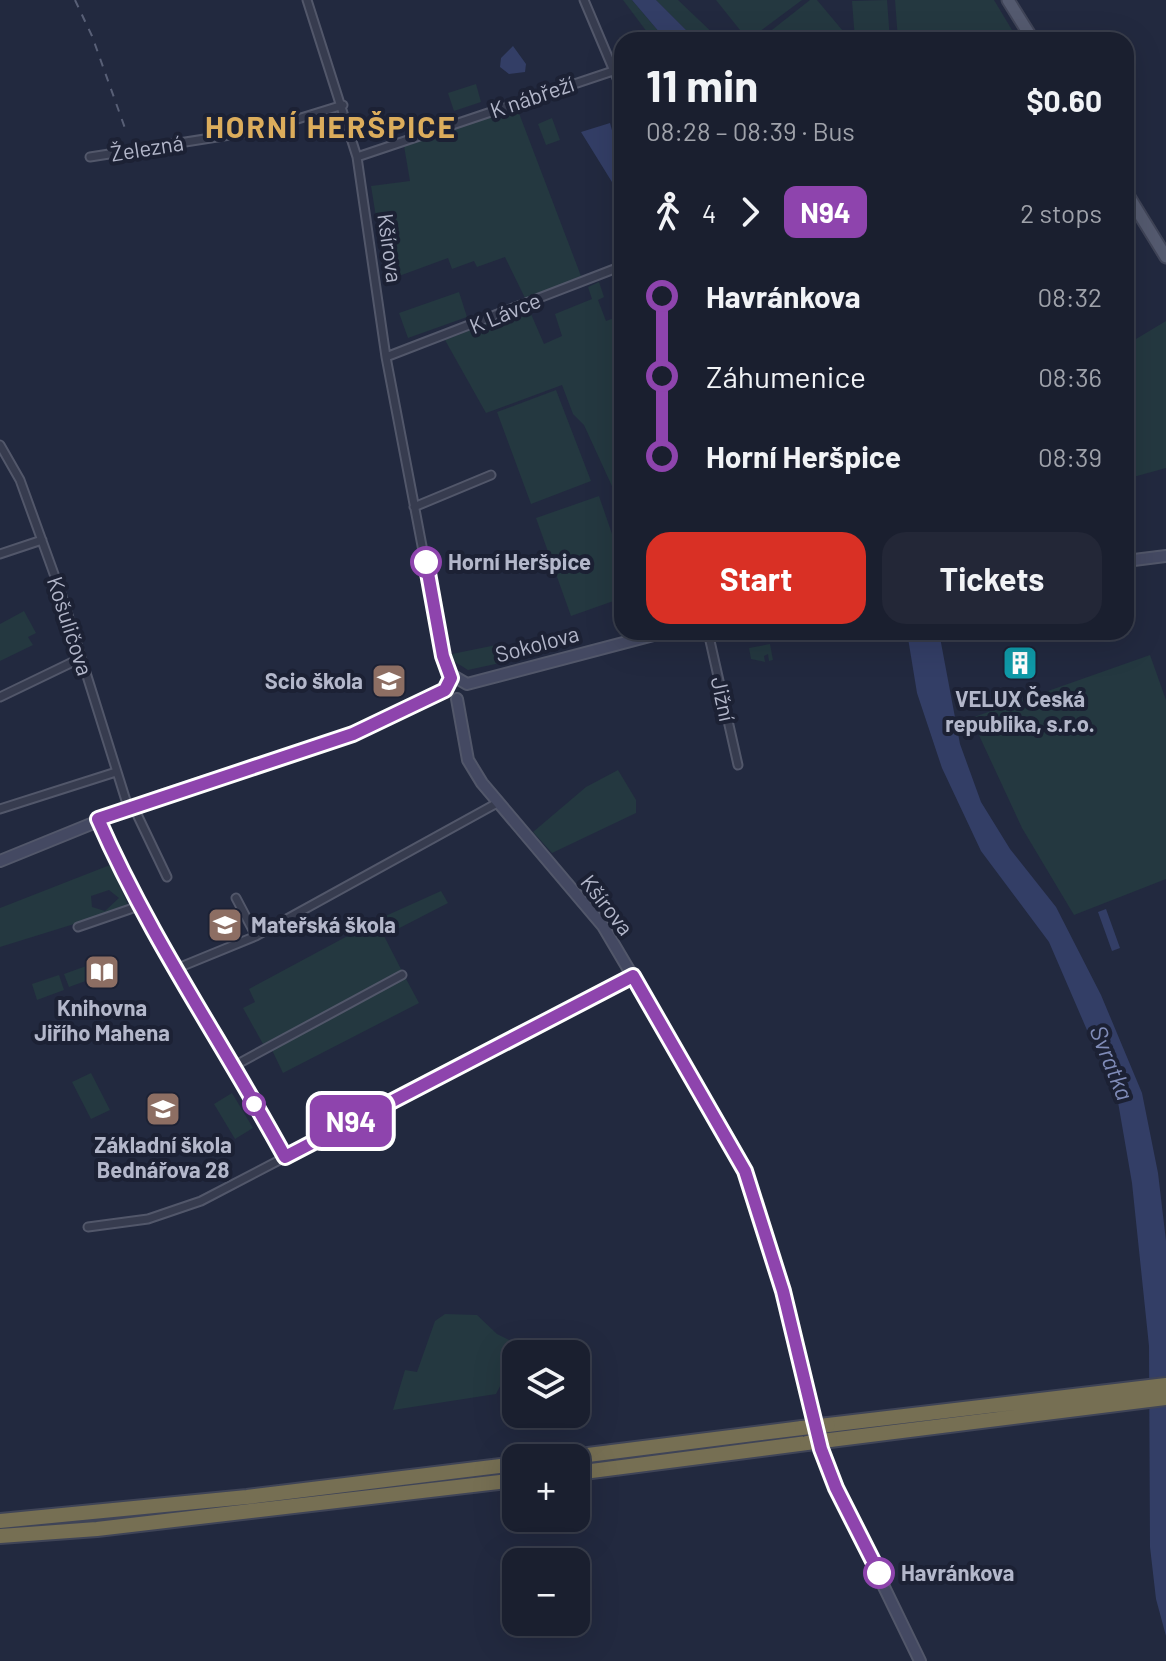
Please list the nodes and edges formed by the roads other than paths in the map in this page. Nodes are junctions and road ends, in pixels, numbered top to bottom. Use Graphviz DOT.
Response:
graph roads {
  1 [pos="307,0"];
  2 [pos="584,0"];
  3 [pos="1008,0"];
  4 [pos="1028,32"];
  5 [pos="614,66"];
  6 [pos="614,71"];
  7 [pos="343,105"];
  8 [pos="90,157"];
  9 [pos="357,157"];
  10 [pos="1134,205"];
  11 [pos="1166,257"];
  12 [pos="614,269"];
  13 [pos="386,357"];
  14 [pos="1,448"];
  15 [pos="491,475"];
  16 [pos="414,507"];
  17 [pos="42,540"];
  18 [pos="0,554"];
  19 [pos="1166,556"];
  20 [pos="1134,560"];
  21 [pos="635,640"];
  22 [pos="710,640"];
  23 [pos="81,658"];
  24 [pos="451,678"];
  25 [pos="467,684"];
  26 [pos="445,690"];
  27 [pos="0,697"];
  28 [pos="457,699"];
  29 [pos="738,765"];
  30 [pos="116,772"];
  31 [pos="499,802"];
  32 [pos="130,806"];
  33 [pos="0,809"];
  34 [pos="98,819"];
  35 [pos="0,861"];
  36 [pos="167,877"];
  37 [pos="236,898"];
  38 [pos="139,906"];
  39 [pos="78,927"];
  40 [pos="256,936"];
  41 [pos="173,970"];
  42 [pos="402,975"];
  43 [pos="633,976"];
  44 [pos="232,1067"];
  45 [pos="285,1157"];
  46 [pos="88,1227"];
  47 [pos="1166,1385"];
  48 [pos="1166,1398"];
  49 [pos="1094,1401"];
  50 [pos="812,1415"];
  51 [pos="818,1437"];
  52 [pos="590,1456"];
  53 [pos="502,1466"];
  54 [pos="590,1471"];
  55 [pos="502,1482"];
  56 [pos="0,1521"];
  57 [pos="0,1536"];
  58 [pos="920,1661"];
  1 -- 7 [label="street, Kšírova"];
  2 -- 5 [label="street"];
  3 -- 4 [label="main road"];
  6 -- 9 [label="street, K nábřeží"];
  7 -- 8 [label="street, Železná"];
  7 -- 9 [label="street, Kšírova"];
  9 -- 13 [label="street, Kšírova"];
  10 -- 11 [label="main road"];
  12 -- 13 [label="street, K Lávce"];
  13 -- 16 [label="street, Kšírova"];
  14 -- 17 [label="street, Košuličova"];
  15 -- 16 [label="street"];
  16 -- 24 [label="street, Kšírova"];
  17 -- 18 [label="street"];
  17 -- 23 [label="street, Košuličova"];
  19 -- 20 [label="street"];
  21 -- 25 [label="street, Sokolova"];
  22 -- 29 [label="street, Jižní"];
  23 -- 27 [label="street"];
  23 -- 30 [label="street, Košuličova"];
  24 -- 25 [label="street"];
  24 -- 26 [label="street"];
  25 -- 28 [label="street"];
  26 -- 28 [label="street"];
  26 -- 32 [label="street"];
  28 -- 31 [label="street, Kšírova"];
  30 -- 32 [label="street, Košuličova"];
  30 -- 33 [label="street"];
  31 -- 40 [label="street"];
  31 -- 43 [label="street, Kšírova"];
  32 -- 34 [label="street"];
  32 -- 36 [label="street, Košuličova"];
  34 -- 35 [label="street"];
  34 -- 38 [label="street"];
  37 -- 40 [label="street"];
  38 -- 39 [label="street"];
  38 -- 41 [label="street"];
  40 -- 41 [label="street"];
  41 -- 44 [label="street"];
  42 -- 44 [label="street"];
  43 -- 45 [label="street"];
  43 -- 50 [label="street, Kšírova"];
  44 -- 45 [label="street"];
  45 -- 46 [label="street"];
  47 -- 49 [label="highway"];
  48 -- 49 [label="highway"];
  49 -- 51 [label="highway"];
  51 -- 52 [label="highway"];
  51 -- 54 [label="highway"];
  51 -- 58 [label="street"];
  53 -- 56 [label="highway"];
  55 -- 57 [label="highway"];
}
